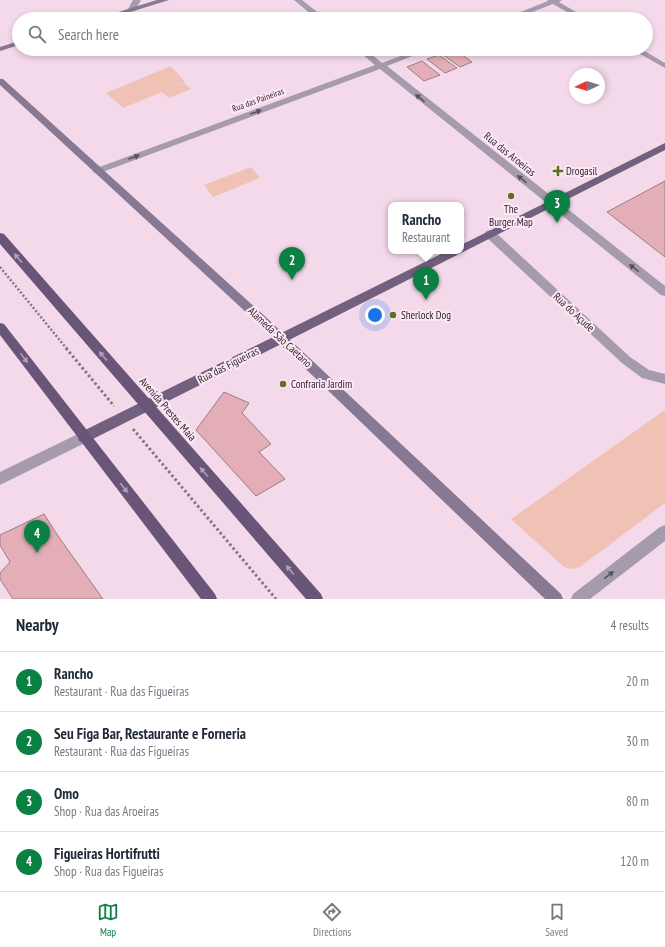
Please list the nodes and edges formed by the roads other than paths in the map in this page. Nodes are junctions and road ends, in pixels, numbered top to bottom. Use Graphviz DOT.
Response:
graph roads {
  1 [pos="137,0"];
  2 [pos="165,0"];
  3 [pos="298,0"];
  4 [pos="554,1"];
  5 [pos="132,9"];
  6 [pos="122,12"];
  7 [pos="313,12"];
  8 [pos="525,12"];
  9 [pos="572,12"];
  10 [pos="12,46"];
  11 [pos="0,49"];
  12 [pos="369,56"];
  13 [pos="407,56"];
  14 [pos="647,56"];
  15 [pos="381,66"];
  16 [pos="665,66"];
  17 [pos="0,80"];
  18 [pos="665,146"];
  19 [pos="97,170"];
  20 [pos="552,203"];
  21 [pos="490,234"];
  22 [pos="0,237"];
  23 [pos="464,247"];
  24 [pos="450,254"];
  25 [pos="665,292"];
  26 [pos="0,327"];
  27 [pos="281,338"];
  28 [pos="665,379"];
  29 [pos="146,406"];
  30 [pos="84,437"];
  31 [pos="0,479"];
  32 [pos="665,532"];
  33 [pos="210,599"];
  34 [pos="316,599"];
  35 [pos="556,599"];
  36 [pos="578,599"];
  1 -- 5 [label="street"];
  2 -- 5 [label="main road"];
  3 -- 7 [label="street"];
  4 -- 8 [label="street"];
  4 -- 9 [label="street"];
  5 -- 6 [label="main road"];
  10 -- 11 [label="main road"];
  12 -- 15 [label="street, Rua das Aroeiras"];
  13 -- 15 [label="street, Rua das Paineiras"];
  14 -- 16 [label="street"];
  19 -- 15 [label="street, Rua das Paineiras, one-way"];
  20 -- 15 [label="street, Rua das Aroeiras, one-way"];
  17 -- 19 [label="main road, Alameda São Caetano"];
  18 -- 20 [label="main road"];
  19 -- 27 [label="main road, Alameda São Caetano"];
  20 -- 21 [label="main road"];
  25 -- 20 [label="street, Rua das Aroeiras, one-way"];
  21 -- 23 [label="main road"];
  21 -- 28 [label="street, Rua do Açude"];
  29 -- 22 [label="highway, Avenida Prestes Maia, one-way"];
  24 -- 27 [label="main road, Rua das Figueiras"];
  26 -- 30 [label="highway, one-way"];
  27 -- 29 [label="main road, Rua das Figueiras"];
  27 -- 35 [label="main road, Alameda São Caetano"];
  29 -- 30 [label="main road, Rua das Figueiras"];
  34 -- 29 [label="highway, Avenida Prestes Maia, one-way"];
  30 -- 31 [label="street, Rua das Figueiras"];
  30 -- 33 [label="highway, one-way"];
  36 -- 32 [label="street, one-way"];
}
